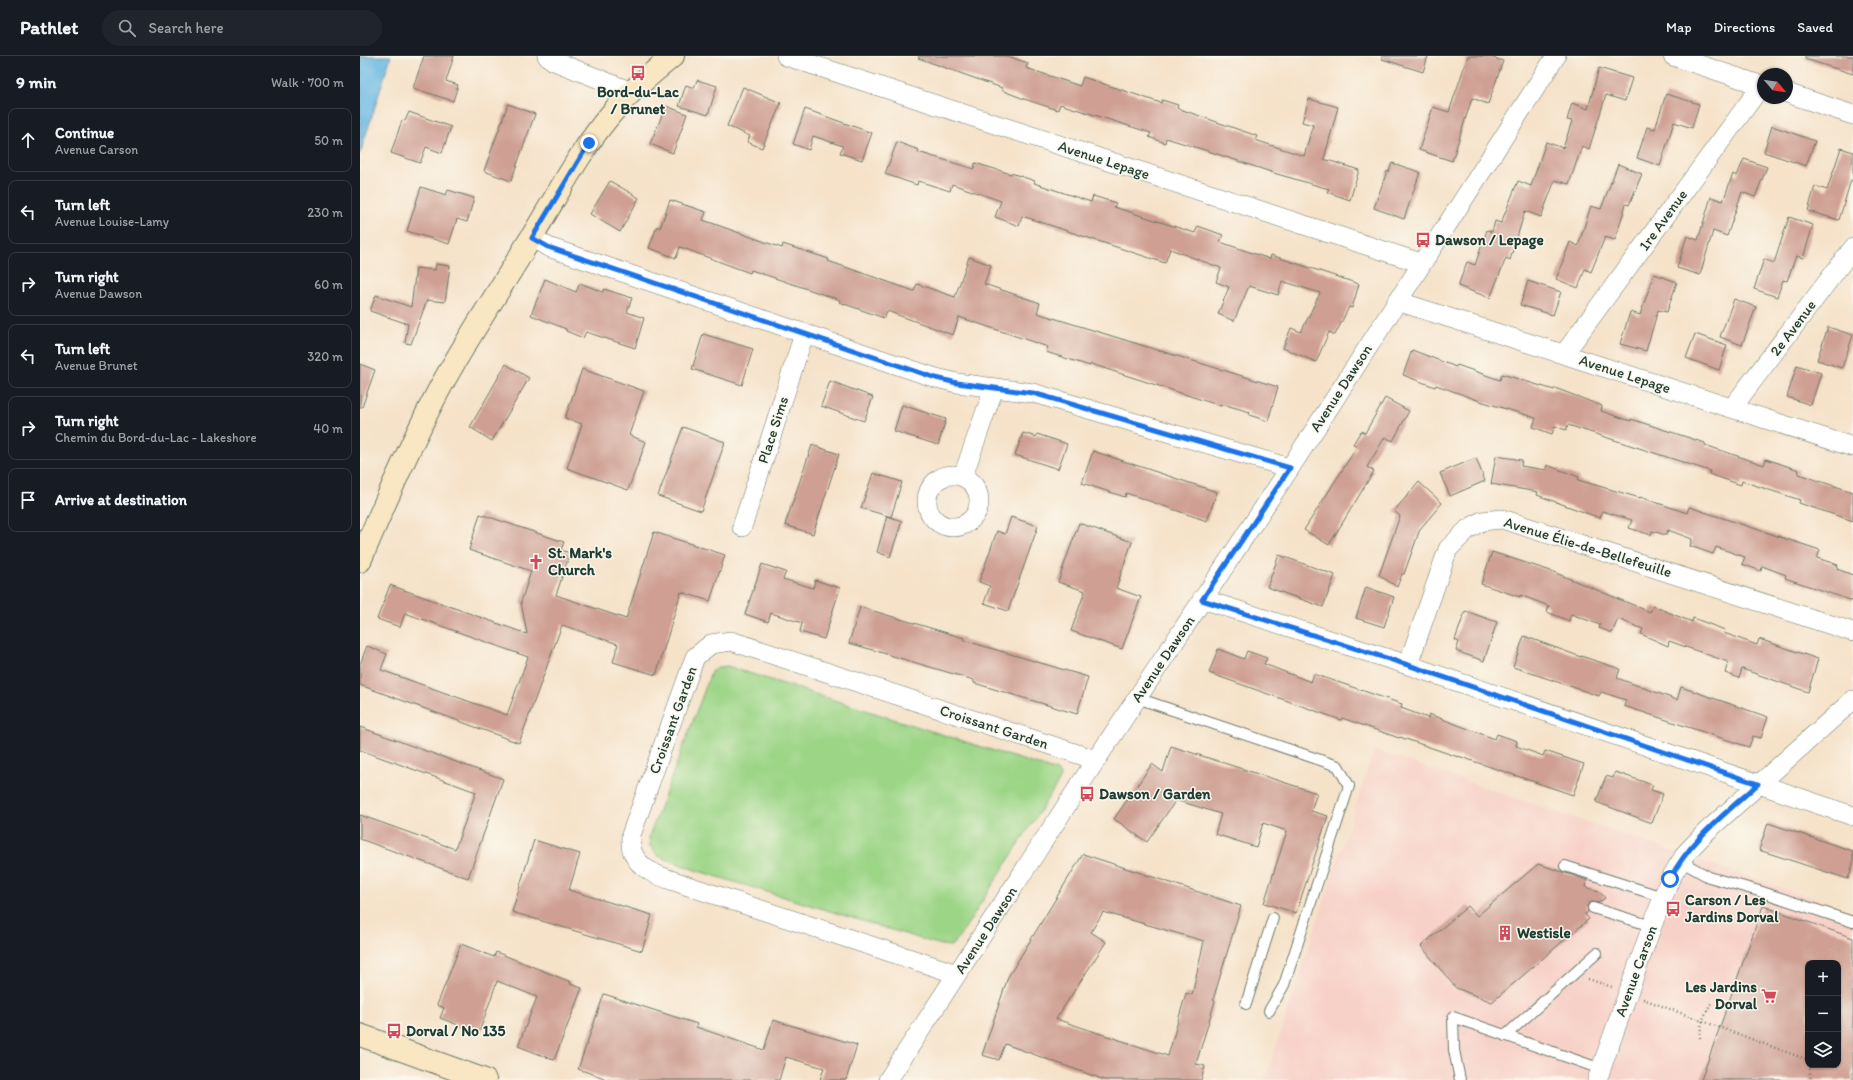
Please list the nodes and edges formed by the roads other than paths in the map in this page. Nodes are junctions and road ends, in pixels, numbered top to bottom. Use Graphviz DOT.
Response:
graph roads {
  1 [pos="547,56"];
  2 [pos="673,56"];
  3 [pos="786,56"];
  4 [pos="1556,56"];
  5 [pos="1673,56"];
  6 [pos="1757,83"];
  7 [pos="632,92"];
  8 [pos="1757,92"];
  9 [pos="1793,96"];
  10 [pos="1853,115"];
  11 [pos="532,238"];
  12 [pos="1853,248"];
  13 [pos="1421,263"];
  14 [pos="1397,301"];
  15 [pos="804,334"];
  16 [pos="1564,354"];
  17 [pos="994,388"];
  18 [pos="1732,408"];
  19 [pos="1853,447"];
  20 [pos="1290,468"];
  21 [pos="963,476"];
  22 [pos="742,527"];
  23 [pos="360,562"];
  24 [pos="1202,600"];
  25 [pos="1853,632"];
  26 [pos="1408,665"];
  27 [pos="1137,698"];
  28 [pos="1853,700"];
  29 [pos="1096,760"];
  30 [pos="1758,784"];
  31 [pos="1853,816"];
  32 [pos="1680,862"];
  33 [pos="1565,866"];
  34 [pos="1663,897"];
  35 [pos="1593,908"];
  36 [pos="1273,918"];
  37 [pos="1853,922"];
  38 [pos="1652,926"];
  39 [pos="1597,953"];
  40 [pos="957,974"];
  41 [pos="1246,1004"];
  42 [pos="1269,1011"];
  43 [pos="360,1035"];
  44 [pos="1505,1036"];
  45 [pos="1599,1075"];
  46 [pos="484,1080"];
  47 [pos="888,1080"];
  48 [pos="1460,1080"];
  1 -- 7 [label="street"];
  2 -- 7 [label="street"];
  3 -- 13 [label="street, Avenue Lepage"];
  4 -- 13 [label="street, Avenue Dawson"];
  5 -- 6 [label="street"];
  7 -- 11 [label="street"];
  8 -- 16 [label="street, 1re Avenue"];
  9 -- 10 [label="street"];
  11 -- 15 [label="street"];
  11 -- 23 [label="street"];
  12 -- 18 [label="street, 2e Avenue"];
  13 -- 14 [label="street, Avenue Dawson"];
  14 -- 16 [label="street, Avenue Lepage"];
  14 -- 20 [label="street, Avenue Dawson"];
  15 -- 17 [label="street"];
  15 -- 22 [label="street, Place Sims"];
  16 -- 18 [label="street, Avenue Lepage"];
  17 -- 20 [label="street"];
  17 -- 21 [label="street"];
  18 -- 19 [label="street, Avenue Lepage"];
  20 -- 24 [label="street, Avenue Dawson"];
  24 -- 26 [label="street"];
  24 -- 27 [label="street, Avenue Dawson"];
  25 -- 26 [label="street, Avenue Élie-de-Bellefeuille"];
  26 -- 30 [label="street"];
  27 -- 29 [label="street, Avenue Dawson"];
  27 -- 42 [label="lane"];
  28 -- 30 [label="street, Avenue Carson"];
  29 -- 40 [label="street, Avenue Dawson"];
  29 -- 40 [label="street, Croissant Garden"];
  30 -- 31 [label="street"];
  30 -- 32 [label="street, Avenue Carson"];
  32 -- 34 [label="street, Avenue Carson"];
  32 -- 37 [label="lane"];
  33 -- 34 [label="lane"];
  34 -- 38 [label="street, Avenue Carson"];
  35 -- 38 [label="lane"];
  36 -- 41 [label="lane"];
  38 -- 45 [label="street, Avenue Carson"];
  39 -- 44 [label="lane"];
  40 -- 47 [label="street, Avenue Dawson"];
  43 -- 46 [label="street"];
  44 -- 45 [label="lane"];
  44 -- 48 [label="lane"];
}
